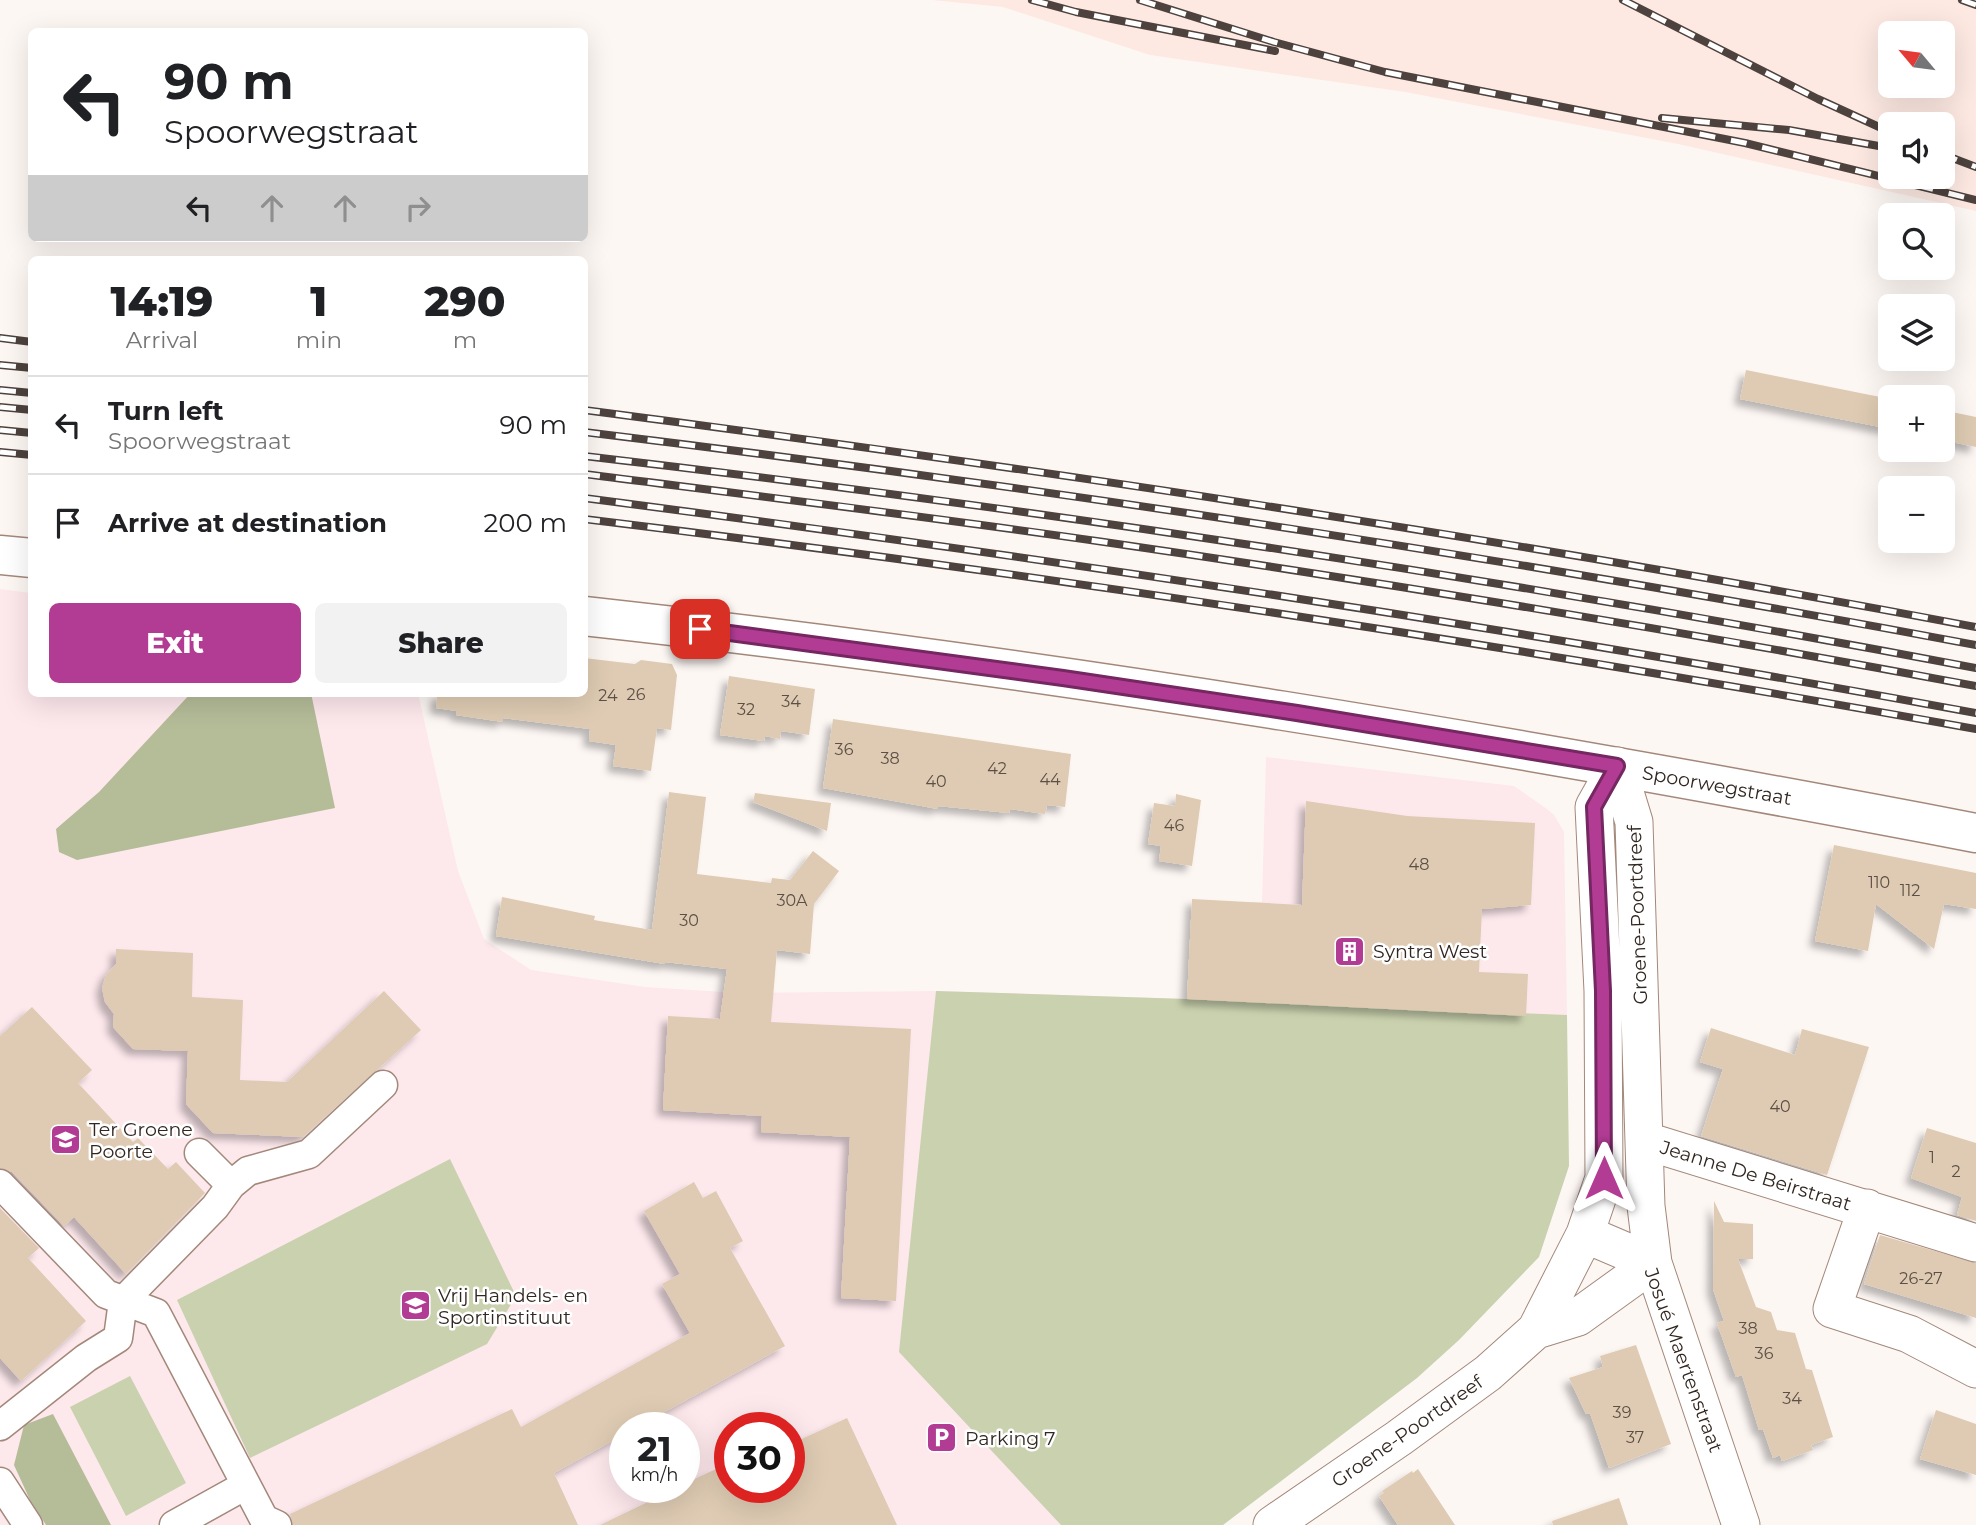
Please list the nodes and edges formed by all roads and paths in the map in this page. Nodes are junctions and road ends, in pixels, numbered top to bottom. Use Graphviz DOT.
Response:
graph roads {
  1 [pos="0,555"];
  2 [pos="28,558"];
  3 [pos="588,616"];
  4 [pos="1617,766"];
  5 [pos="1976,833"];
  6 [pos="1639,939"];
  7 [pos="1601,941"];
  8 [pos="383,1085"];
  9 [pos="1646,1142"];
  10 [pos="199,1153"];
  11 [pos="0,1184"];
  12 [pos="231,1185"];
  13 [pos="1867,1208"];
  14 [pos="1585,1234"];
  15 [pos="1976,1243"];
  16 [pos="1653,1263"];
  17 [pos="123,1301"];
  18 [pos="1536,1330"];
  19 [pos="1976,1369"];
  20 [pos="0,1426"];
  21 [pos="0,1482"];
  22 [pos="246,1485"];
  23 [pos="28,1525"];
  24 [pos="174,1525"];
  25 [pos="277,1525"];
  26 [pos="1272,1525"];
  27 [pos="1741,1525"];
  1 -- 2 [label="street"];
  3 -- 4 [label="street, Spoorwegstraat"];
  4 -- 5 [label="street, Spoorwegstraat"];
  4 -- 6 [label="street, Groene-Poortdreef"];
  4 -- 7 [label="street, Groene-Poortdreef"];
  6 -- 7 [label="street"];
  6 -- 9 [label="street, Groene-Poortdreef"];
  7 -- 14 [label="street, Groene-Poortdreef"];
  8 -- 12 [label="street"];
  9 -- 13 [label="street, Jeanne De Beirstraat"];
  9 -- 16 [label="street, Groene-Poortdreef"];
  10 -- 12 [label="street"];
  11 -- 17 [label="street"];
  12 -- 17 [label="street"];
  13 -- 15 [label="street, Jeanne De Beirstraat"];
  13 -- 19 [label="street, Jeanne De Beirstraat"];
  14 -- 16 [label="street, Josué Maertenstraat"];
  14 -- 18 [label="street, Groene-Poortdreef"];
  16 -- 18 [label="street, Groene-Poortdreef"];
  16 -- 27 [label="street, Josué Maertenstraat"];
  17 -- 20 [label="street"];
  17 -- 22 [label="street"];
  18 -- 26 [label="street, Groene-Poortdreef"];
  21 -- 23 [label="street"];
  22 -- 24 [label="street"];
  22 -- 25 [label="street"];
}
